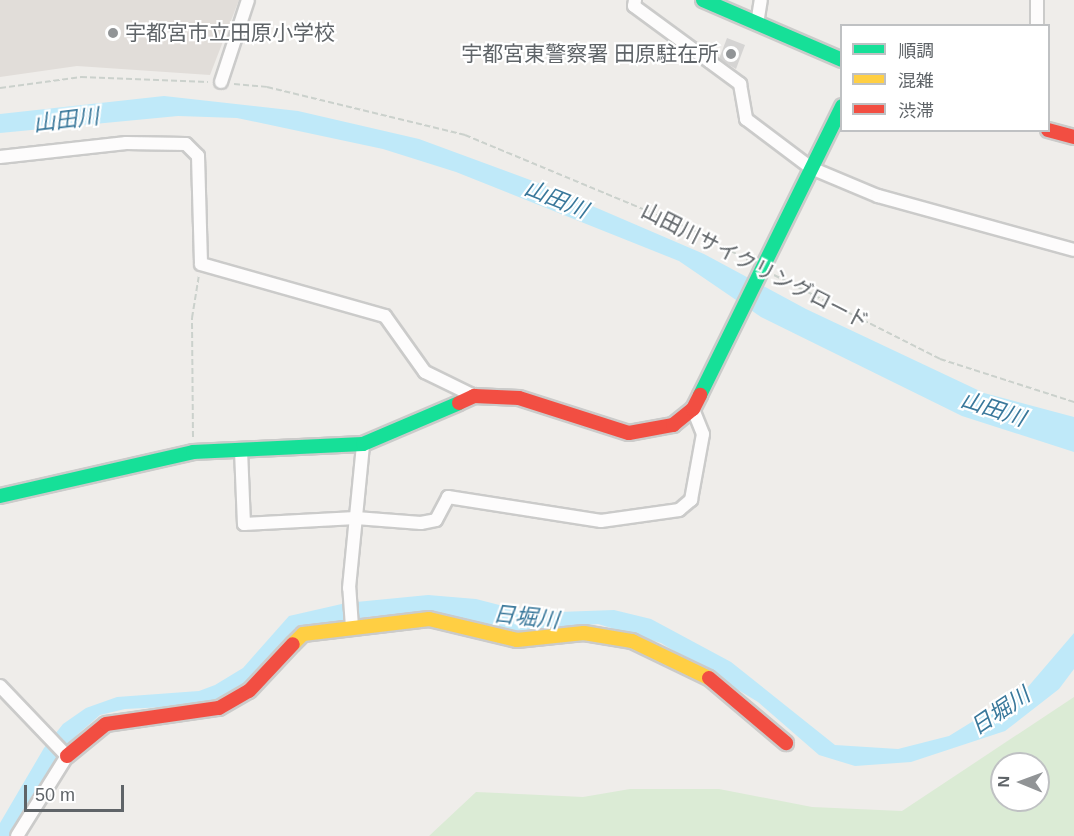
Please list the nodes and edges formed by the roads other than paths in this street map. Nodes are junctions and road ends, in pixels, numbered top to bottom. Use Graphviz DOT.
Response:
graph roads {
  1 [pos="248,0"];
  2 [pos="635,0"];
  3 [pos="703,0"];
  4 [pos="761,0"];
  5 [pos="1037,0"];
  6 [pos="757,24"];
  7 [pos="1037,24"];
  8 [pos="840,59"];
  9 [pos="221,82"];
  10 [pos="840,110"];
  11 [pos="1050,131"];
  12 [pos="1074,137"];
  13 [pos="0,157"];
  14 [pos="811,168"];
  15 [pos="1074,250"];
  16 [pos="474,396"];
  17 [pos="693,409"];
  18 [pos="363,444"];
  19 [pos="241,450"];
  20 [pos="0,496"];
  21 [pos="356,518"];
  22 [pos="352,627"];
  23 [pos="0,686"];
  24 [pos="786,742"];
  25 [pos="67,756"];
  26 [pos="17,836"];
  1 -- 9 [label="street"];
  2 -- 14 [label="street"];
  3 -- 6 [label="street"];
  4 -- 6 [label="street"];
  5 -- 7 [label="street"];
  6 -- 8 [label="street"];
  10 -- 14 [label="street"];
  11 -- 12 [label="street"];
  13 -- 16 [label="street"];
  14 -- 15 [label="street"];
  14 -- 17 [label="street"];
  16 -- 17 [label="street"];
  16 -- 18 [label="street"];
  17 -- 21 [label="street"];
  18 -- 19 [label="street"];
  18 -- 21 [label="street"];
  19 -- 20 [label="street"];
  19 -- 21 [label="street"];
  21 -- 22 [label="street"];
  22 -- 24 [label="street"];
  22 -- 25 [label="street"];
  23 -- 25 [label="street"];
  25 -- 26 [label="street"];
}
